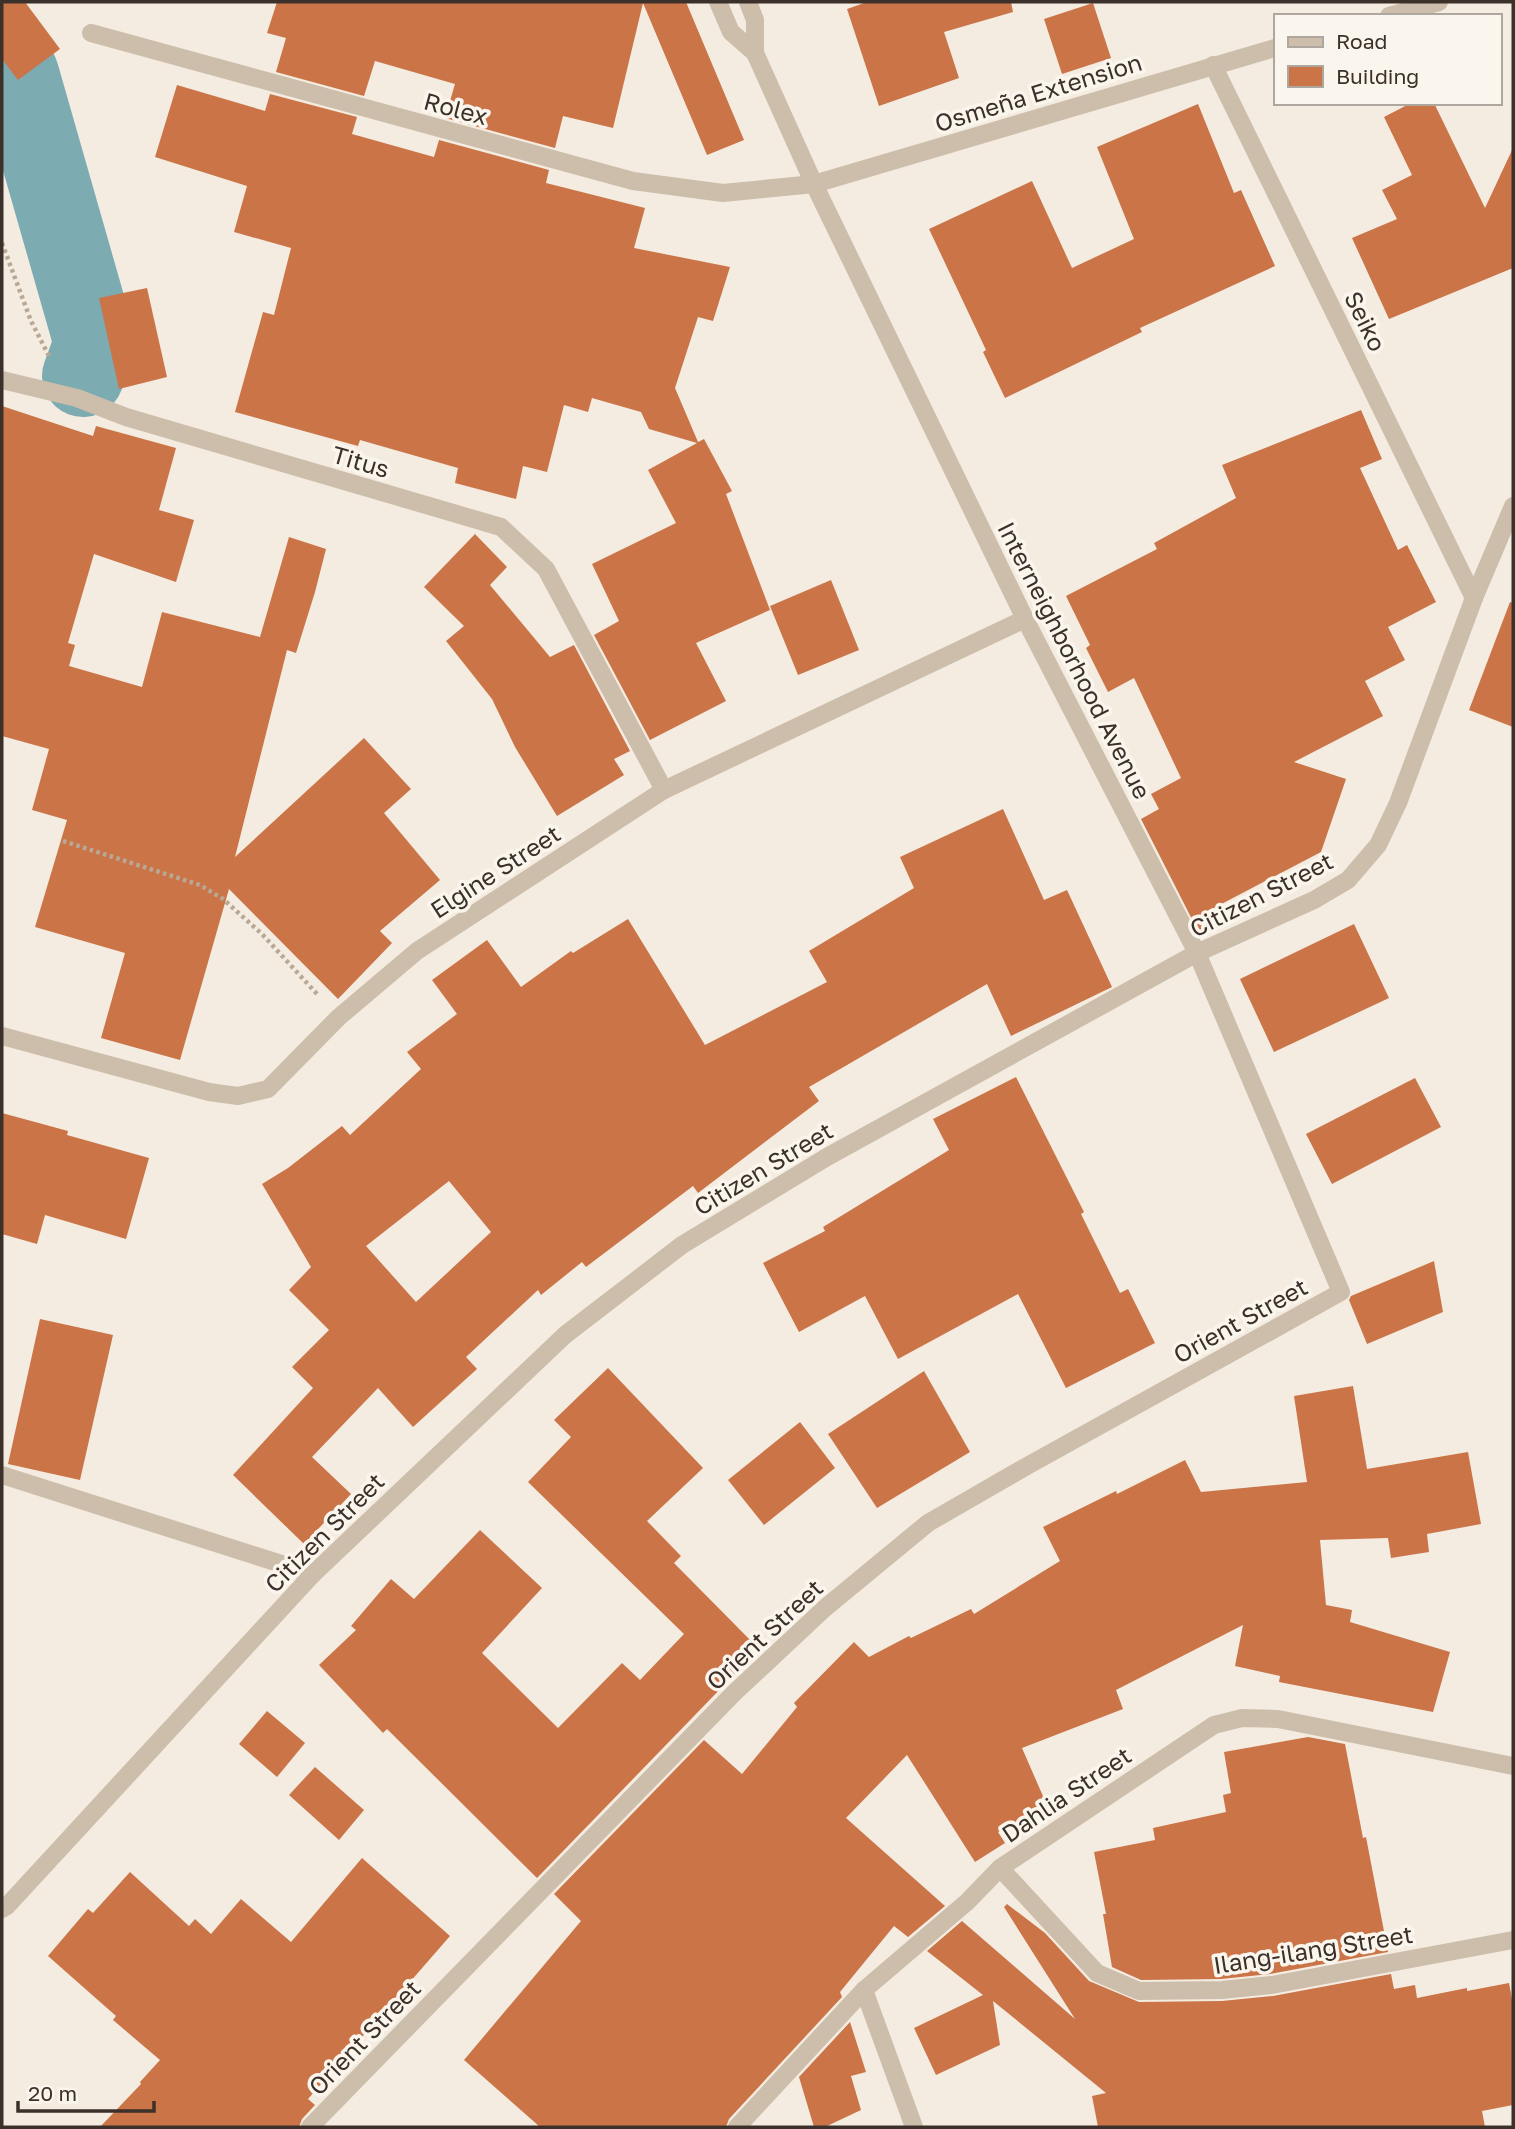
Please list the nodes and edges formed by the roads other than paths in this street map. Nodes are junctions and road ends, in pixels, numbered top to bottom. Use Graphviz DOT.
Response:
graph roads {
  1 [pos="718,2"];
  2 [pos="748,2"];
  3 [pos="1439,2"];
  4 [pos="1396,14"];
  5 [pos="91,33"];
  6 [pos="1274,48"];
  7 [pos="755,53"];
  8 [pos="1213,65"];
  9 [pos="814,184"];
  10 [pos="2,380"];
  11 [pos="1513,506"];
  12 [pos="1474,598"];
  13 [pos="1025,619"];
  14 [pos="664,790"];
  15 [pos="1197,953"];
  16 [pos="2,1036"];
  17 [pos="1341,1292"];
  18 [pos="2,1475"];
  19 [pos="313,1574"];
  20 [pos="1513,1766"];
  21 [pos="1000,1868"];
  22 [pos="2,1909"];
  23 [pos="1513,1940"];
  24 [pos="864,1990"];
  25 [pos="310,2127"];
  26 [pos="737,2127"];
  27 [pos="914,2127"];
  1 -- 7 [label="street, Interneighborhood Avenue"];
  2 -- 7 [label="street, Interneighborhood Avenue"];
  3 -- 4 [label="street"];
  5 -- 9 [label="street, Rolex"];
  6 -- 8 [label="street, Osmeña Extension"];
  7 -- 9 [label="street, Interneighborhood Avenue"];
  8 -- 9 [label="street, Osmeña Extension"];
  8 -- 12 [label="street, Seiko"];
  9 -- 13 [label="street, Interneighborhood Avenue"];
  10 -- 14 [label="street, Titus"];
  11 -- 12 [label="street, Citizen Street"];
  12 -- 15 [label="street, Citizen Street"];
  13 -- 14 [label="street, Elgine Street"];
  13 -- 15 [label="street, Interneighborhood Avenue"];
  14 -- 16 [label="street, Elgine Street"];
  15 -- 17 [label="street, Interneighborhood Avenue"];
  15 -- 19 [label="street, Citizen Street"];
  17 -- 25 [label="street, Orient Street"];
  18 -- 19 [label="street"];
  19 -- 22 [label="street, Citizen Street"];
  20 -- 21 [label="street, Dahlia Street"];
  21 -- 23 [label="street, Ilang-ilang Street"];
  21 -- 24 [label="street, Dahlia Street"];
  24 -- 26 [label="street, Dahlia Street"];
  24 -- 27 [label="street"];
}
